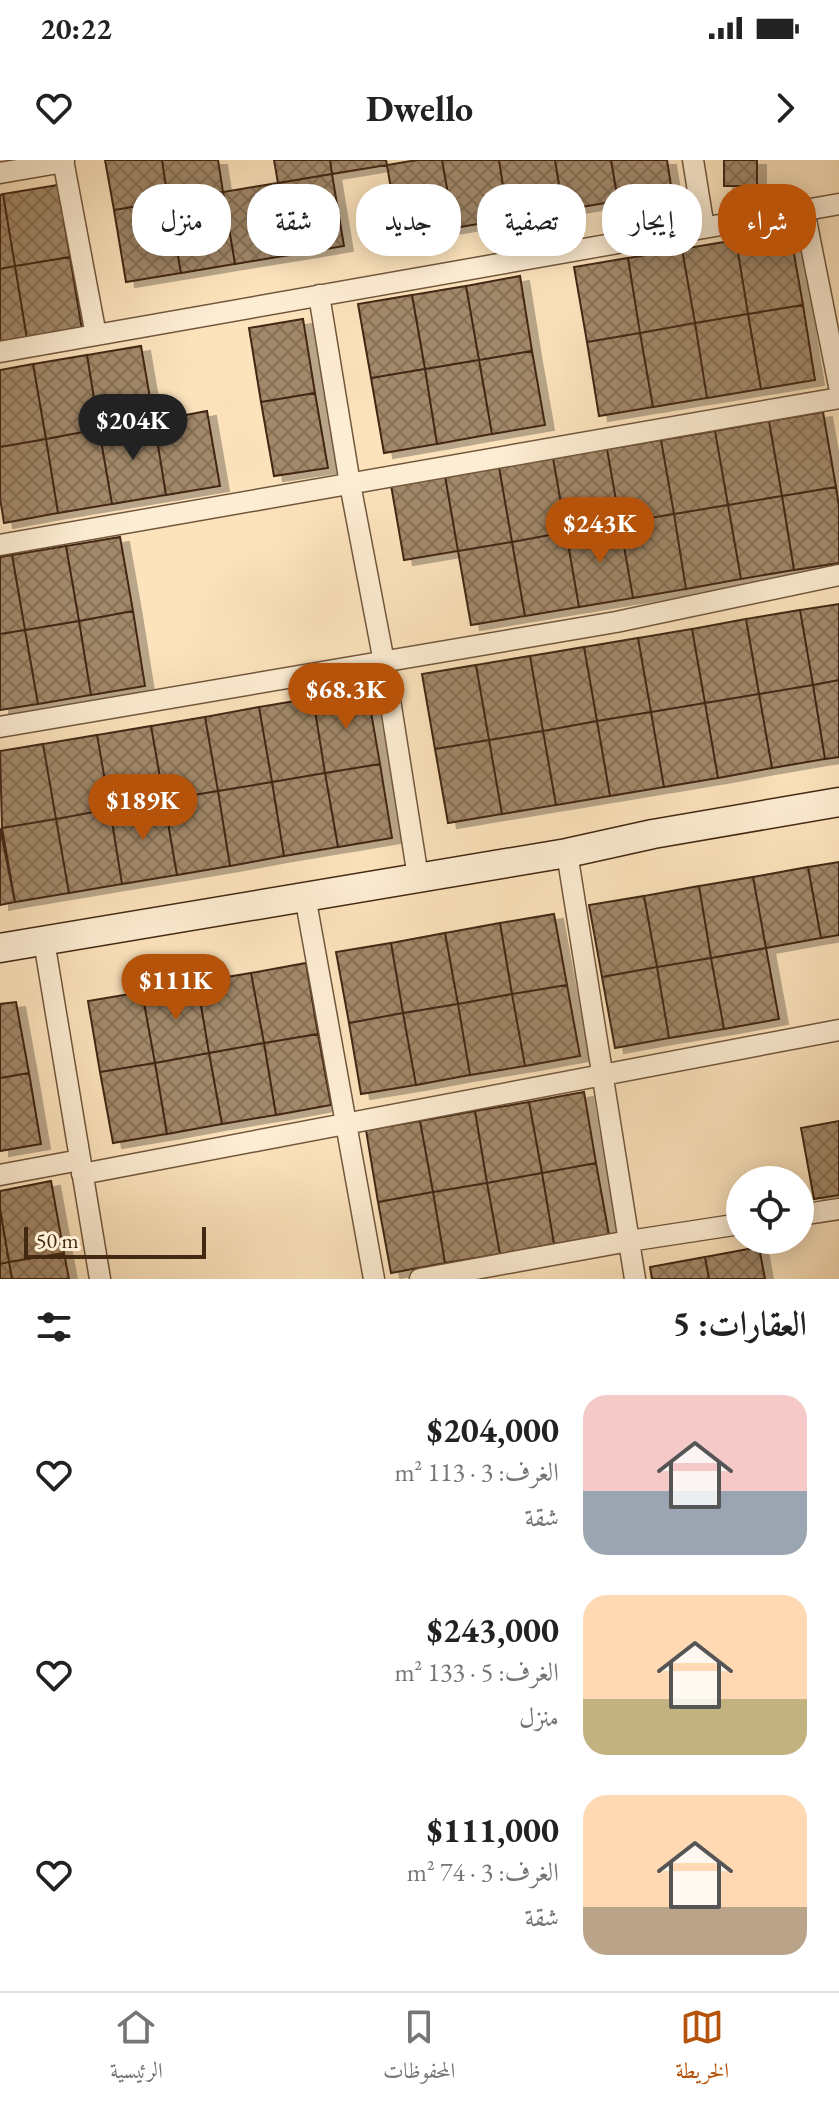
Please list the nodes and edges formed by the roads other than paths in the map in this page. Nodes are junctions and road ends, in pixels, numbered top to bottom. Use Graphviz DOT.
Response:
graph roads {
  1 [pos="693,160"];
  2 [pos="63,161"];
  3 [pos="0,173"];
  4 [pos="839,204"];
  5 [pos="816,208"];
  6 [pos="718,225"];
  7 [pos="704,228"];
  8 [pos="813,256"];
  9 [pos="319,295"];
  10 [pos="96,335"];
  11 [pos="0,352"];
  12 [pos="839,386"];
  13 [pos="839,398"];
  14 [pos="350,484"];
  15 [pos="0,545"];
  16 [pos="839,575"];
  17 [pos="384,662"];
  18 [pos="0,727"];
  19 [pos="839,802"];
  20 [pos="567,853"];
  21 [pos="418,877"];
  22 [pos="305,896"];
  23 [pos="44,941"];
  24 [pos="0,948"];
  25 [pos="839,1030"];
  26 [pos="602,1075"];
  27 [pos="346,1124"];
  28 [pos="81,1167"];
  29 [pos="0,1175"];
  30 [pos="839,1209"];
  31 [pos="814,1213"];
  32 [pos="726,1226"];
  33 [pos="629,1241"];
  34 [pos="100,1279"];
  35 [pos="374,1279"];
  36 [pos="420,1279"];
  37 [pos="635,1279"];
  1 -- 7 [label="street"];
  2 -- 3 [label="street"];
  2 -- 10 [label="street"];
  4 -- 5 [label="street"];
  6 -- 7 [label="street"];
  7 -- 9 [label="street"];
  8 -- 12 [label="street"];
  9 -- 10 [label="street"];
  9 -- 14 [label="street"];
  10 -- 11 [label="street"];
  13 -- 14 [label="street"];
  14 -- 15 [label="street"];
  14 -- 17 [label="street"];
  16 -- 17 [label="street"];
  17 -- 18 [label="street"];
  17 -- 21 [label="street"];
  19 -- 20 [label="street"];
  20 -- 21 [label="street"];
  20 -- 26 [label="street"];
  21 -- 22 [label="street"];
  22 -- 23 [label="street"];
  22 -- 27 [label="street"];
  23 -- 24 [label="street"];
  23 -- 28 [label="street"];
  25 -- 26 [label="street"];
  26 -- 27 [label="street"];
  26 -- 33 [label="street"];
  27 -- 28 [label="street"];
  27 -- 35 [label="street"];
  28 -- 29 [label="street"];
  28 -- 34 [label="street"];
  30 -- 31 [label="street"];
  32 -- 33 [label="street"];
  33 -- 36 [label="street"];
  33 -- 37 [label="street"];
}
